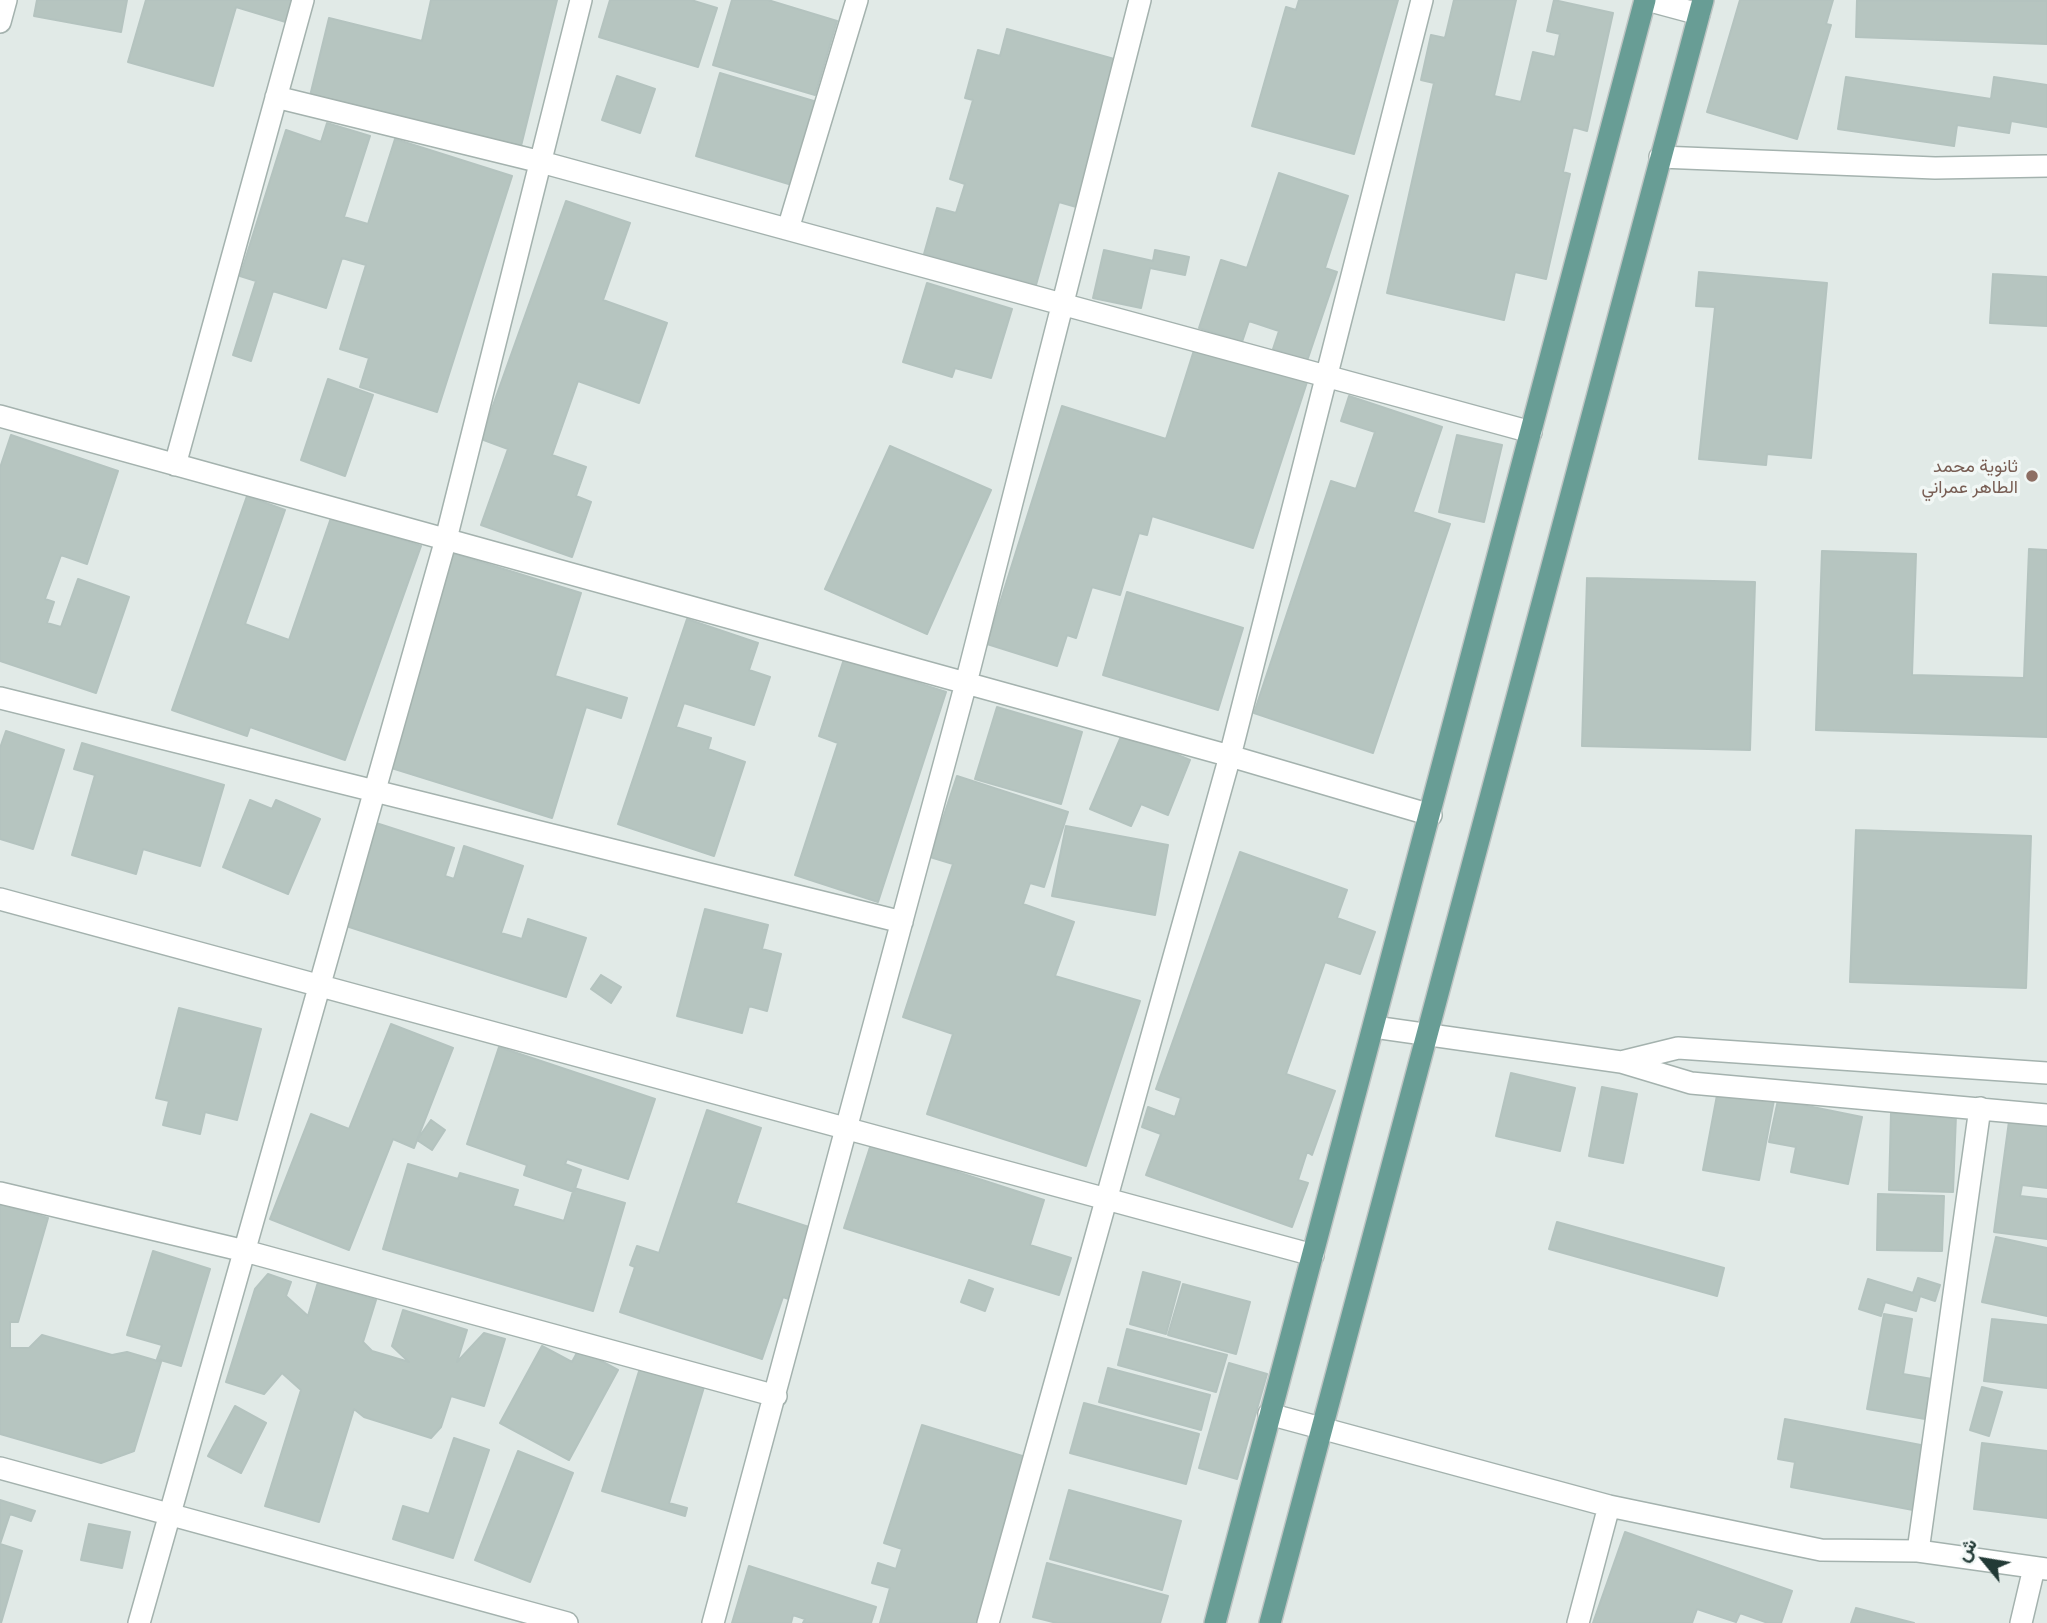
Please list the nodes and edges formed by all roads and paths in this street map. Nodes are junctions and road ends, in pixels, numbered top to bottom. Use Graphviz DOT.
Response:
graph roads {
  1 [pos="6,0"];
  2 [pos="303,0"];
  3 [pos="582,0"];
  4 [pos="857,0"];
  5 [pos="1140,0"];
  6 [pos="1422,0"];
  7 [pos="1646,0"];
  8 [pos="1701,7"];
  9 [pos="0,22"];
  10 [pos="276,97"];
  11 [pos="1660,157"];
  12 [pos="541,162"];
  13 [pos="2047,166"];
  14 [pos="788,229"];
  15 [pos="1062,303"];
  16 [pos="1327,374"];
  17 [pos="0,416"];
  18 [pos="1531,432"];
  19 [pos="175,465"];
  20 [pos="446,539"];
  21 [pos="966,683"];
  22 [pos="0,698"];
  23 [pos="1230,756"];
  24 [pos="374,793"];
  25 [pos="1431,815"];
  26 [pos="0,900"];
  27 [pos="902,922"];
  28 [pos="319,985"];
  29 [pos="1374,1027"];
  30 [pos="1424,1037"];
  31 [pos="1621,1062"];
  32 [pos="2047,1073"];
  33 [pos="1980,1108"];
  34 [pos="2047,1115"];
  35 [pos="846,1127"];
  36 [pos="0,1193"];
  37 [pos="1109,1197"];
  38 [pos="245,1251"];
  39 [pos="1313,1255"];
  40 [pos="776,1396"];
  41 [pos="1269,1414"];
  42 [pos="1323,1428"];
  43 [pos="0,1468"];
  44 [pos="1609,1506"];
  45 [pos="170,1515"];
  46 [pos="1918,1551"];
  47 [pos="2040,1568"];
  48 [pos="139,1623"];
  49 [pos="567,1623"];
  50 [pos="713,1623"];
  51 [pos="988,1623"];
  52 [pos="1215,1623"];
  53 [pos="1270,1623"];
  54 [pos="1578,1623"];
  55 [pos="2021,1623"];
  1 -- 9 [label="street"];
  2 -- 10 [label="street"];
  3 -- 12 [label="street"];
  4 -- 14 [label="street"];
  5 -- 15 [label="street"];
  6 -- 16 [label="street"];
  7 -- 8 [label="street"];
  7 -- 18 [label="main road"];
  8 -- 11 [label="main road"];
  10 -- 12 [label="street"];
  10 -- 19 [label="street"];
  11 -- 13 [label="street"];
  11 -- 30 [label="main road"];
  12 -- 14 [label="street"];
  12 -- 20 [label="street"];
  14 -- 15 [label="street"];
  15 -- 16 [label="street"];
  15 -- 21 [label="street"];
  16 -- 18 [label="street"];
  16 -- 23 [label="street"];
  17 -- 19 [label="street"];
  18 -- 25 [label="main road"];
  19 -- 20 [label="street"];
  20 -- 21 [label="street"];
  20 -- 24 [label="street"];
  21 -- 23 [label="street"];
  21 -- 27 [label="street"];
  22 -- 24 [label="street"];
  23 -- 25 [label="street"];
  23 -- 37 [label="street"];
  24 -- 27 [label="street"];
  24 -- 28 [label="street"];
  25 -- 29 [label="main road"];
  26 -- 28 [label="street"];
  27 -- 35 [label="street"];
  28 -- 35 [label="street"];
  28 -- 38 [label="street"];
  29 -- 30 [label="street"];
  29 -- 39 [label="main road"];
  30 -- 31 [label="street"];
  30 -- 42 [label="main road"];
  31 -- 32 [label="street"];
  31 -- 33 [label="street"];
  33 -- 34 [label="street"];
  33 -- 46 [label="street"];
  35 -- 37 [label="street"];
  35 -- 40 [label="street"];
  36 -- 38 [label="street"];
  37 -- 39 [label="street"];
  37 -- 51 [label="street"];
  38 -- 40 [label="street"];
  38 -- 45 [label="street"];
  39 -- 41 [label="main road"];
  40 -- 50 [label="street"];
  41 -- 42 [label="street"];
  41 -- 52 [label="main road"];
  42 -- 44 [label="street"];
  42 -- 53 [label="main road"];
  43 -- 45 [label="street"];
  44 -- 46 [label="street"];
  44 -- 54 [label="street"];
  45 -- 48 [label="street"];
  45 -- 49 [label="street"];
  46 -- 47 [label="street"];
  47 -- 55 [label="street"];
}
